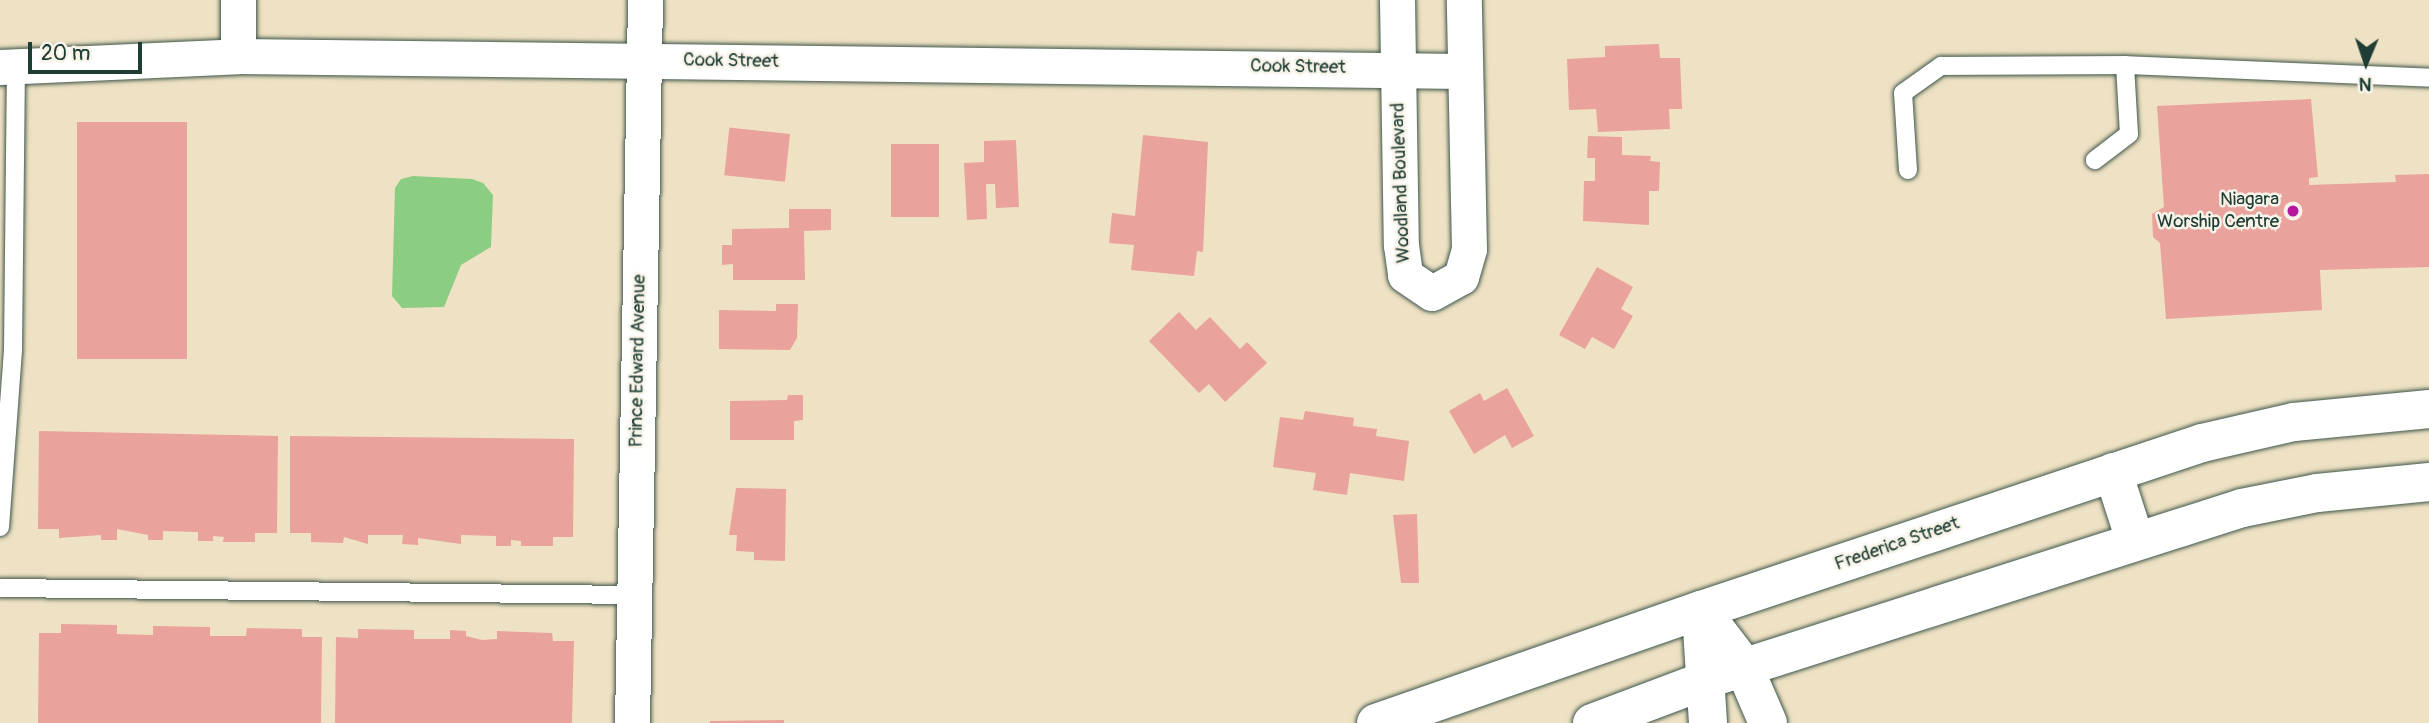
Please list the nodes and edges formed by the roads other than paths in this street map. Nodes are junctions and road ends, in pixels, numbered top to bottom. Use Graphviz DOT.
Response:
graph roads {
  1 [pos="238,0"];
  2 [pos="645,0"];
  3 [pos="1397,0"];
  4 [pos="1464,0"];
  5 [pos="238,56"];
  6 [pos="645,60"];
  7 [pos="2125,65"];
  8 [pos="8,67"];
  9 [pos="1396,68"];
  10 [pos="1463,71"];
  11 [pos="2429,78"];
  12 [pos="2095,160"];
  13 [pos="1908,170"];
  14 [pos="2429,409"];
  15 [pos="2113,472"];
  16 [pos="2429,482"];
  17 [pos="0,527"];
  18 [pos="2135,540"];
  19 [pos="0,588"];
  20 [pos="633,595"];
  21 [pos="1701,610"];
  22 [pos="1726,672"];
  23 [pos="632,723"];
  24 [pos="1376,723"];
  25 [pos="1592,723"];
  26 [pos="1708,723"];
  27 [pos="1768,723"];
  1 -- 5 [label="street"];
  2 -- 6 [label="street, Prince Edward Avenue"];
  3 -- 9 [label="street, Woodland Boulevard"];
  4 -- 10 [label="street, Woodland Boulevard"];
  5 -- 6 [label="street, Cook Street"];
  5 -- 8 [label="street, Cook Street"];
  6 -- 9 [label="street, Cook Street"];
  6 -- 20 [label="street, Prince Edward Avenue"];
  7 -- 11 [label="lane"];
  7 -- 12 [label="lane"];
  7 -- 13 [label="lane"];
  8 -- 17 [label="lane"];
  9 -- 10 [label="street, Cook Street"];
  9 -- 10 [label="street, Woodland Boulevard"];
  14 -- 15 [label="main road, Frederica Street"];
  15 -- 18 [label="main road"];
  15 -- 21 [label="main road, Frederica Street"];
  16 -- 18 [label="main road"];
  18 -- 22 [label="main road"];
  19 -- 20 [label="lane"];
  20 -- 23 [label="street, Prince Edward Avenue"];
  21 -- 22 [label="main road"];
  21 -- 24 [label="main road, Frederica Street"];
  22 -- 25 [label="main road"];
  22 -- 26 [label="main road"];
  22 -- 27 [label="main road"];
}
